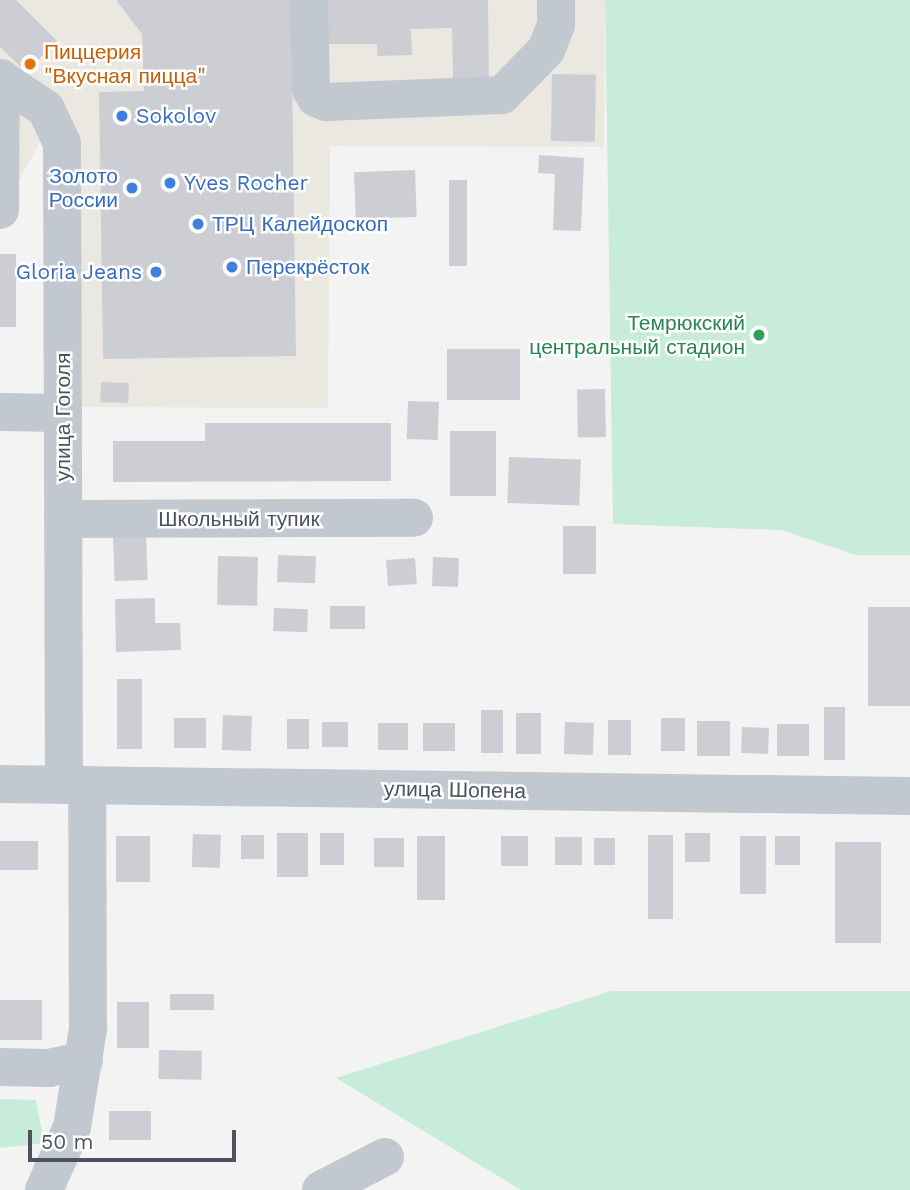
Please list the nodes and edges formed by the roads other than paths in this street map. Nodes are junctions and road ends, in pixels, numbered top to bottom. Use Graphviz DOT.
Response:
graph roads {
  1 [pos="309,0"];
  2 [pos="556,0"];
  3 [pos="0,78"];
  4 [pos="0,210"];
  5 [pos="0,412"];
  6 [pos="63,413"];
  7 [pos="414,518"];
  8 [pos="63,519"];
  9 [pos="0,784"];
  10 [pos="75,785"];
  11 [pos="910,796"];
  12 [pos="84,1060"];
  13 [pos="0,1067"];
  14 [pos="385,1157"];
  15 [pos="44,1190"];
  16 [pos="321,1190"];
  1 -- 2 [label="street"];
  3 -- 4 [label="street"];
  3 -- 6 [label="street, улица Гоголя"];
  5 -- 6 [label="street"];
  6 -- 8 [label="street, улица Гоголя"];
  7 -- 8 [label="street, Школьный тупик"];
  8 -- 10 [label="street, улица Гоголя"];
  9 -- 10 [label="street, улица Шопена"];
  10 -- 11 [label="street, улица Шопена"];
  10 -- 12 [label="street, улица Гоголя"];
  12 -- 13 [label="street"];
  12 -- 15 [label="street, улица Гоголя"];
  14 -- 16 [label="street"];
}
